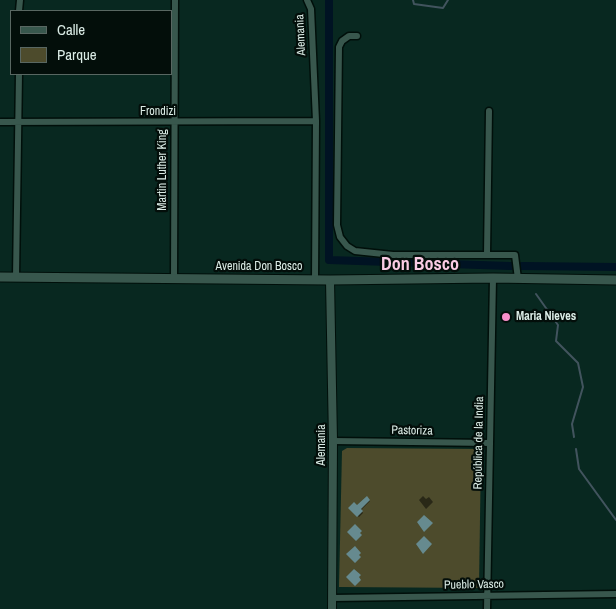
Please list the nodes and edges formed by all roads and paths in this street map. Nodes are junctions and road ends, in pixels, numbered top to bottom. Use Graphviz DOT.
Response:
graph roads {
  1 [pos="175,0"];
  2 [pos="307,0"];
  3 [pos="357,36"];
  4 [pos="18,75"];
  5 [pos="489,111"];
  6 [pos="316,121"];
  7 [pos="0,122"];
  8 [pos="18,122"];
  9 [pos="174,123"];
  10 [pos="487,254"];
  11 [pos="0,277"];
  12 [pos="16,277"];
  13 [pos="493,278"];
  14 [pos="174,279"];
  15 [pos="518,279"];
  16 [pos="315,280"];
  17 [pos="330,280"];
  18 [pos="616,280"];
  19 [pos="334,441"];
  20 [pos="490,443"];
  21 [pos="616,594"];
  22 [pos="487,597"];
  23 [pos="332,598"];
  24 [pos="332,609"];
  25 [pos="487,609"];
  1 -- 9 [label="street, Martin Luther King"];
  2 -- 6 [label="street, Alemania"];
  3 -- 10 [label="street"];
  4 -- 8 [label="street"];
  5 -- 10 [label="street"];
  6 -- 9 [label="street, Frondizi"];
  6 -- 16 [label="street, Alemania"];
  7 -- 8 [label="street, Frondizi"];
  8 -- 9 [label="street, Frondizi"];
  8 -- 12 [label="street"];
  9 -- 14 [label="street, Martin Luther King"];
  10 -- 15 [label="street"];
  11 -- 12 [label="main road, Avenida Don Bosco"];
  12 -- 14 [label="main road, Avenida Don Bosco"];
  13 -- 15 [label="main road, Avenida Don Bosco"];
  13 -- 17 [label="main road, Avenida Don Bosco"];
  13 -- 20 [label="street, República de la India"];
  14 -- 16 [label="main road, Avenida Don Bosco"];
  15 -- 18 [label="main road, Avenida Don Bosco"];
  16 -- 17 [label="main road, Avenida Don Bosco"];
  17 -- 19 [label="street, Alemania"];
  19 -- 20 [label="street, Pastoriza"];
  19 -- 23 [label="street, Alemania"];
  20 -- 22 [label="street, República de la India"];
  21 -- 22 [label="street, Pueblo Vasco"];
  22 -- 23 [label="street, Pueblo Vasco"];
  22 -- 25 [label="street, República de la India"];
  23 -- 24 [label="street, Alemania"];
}
